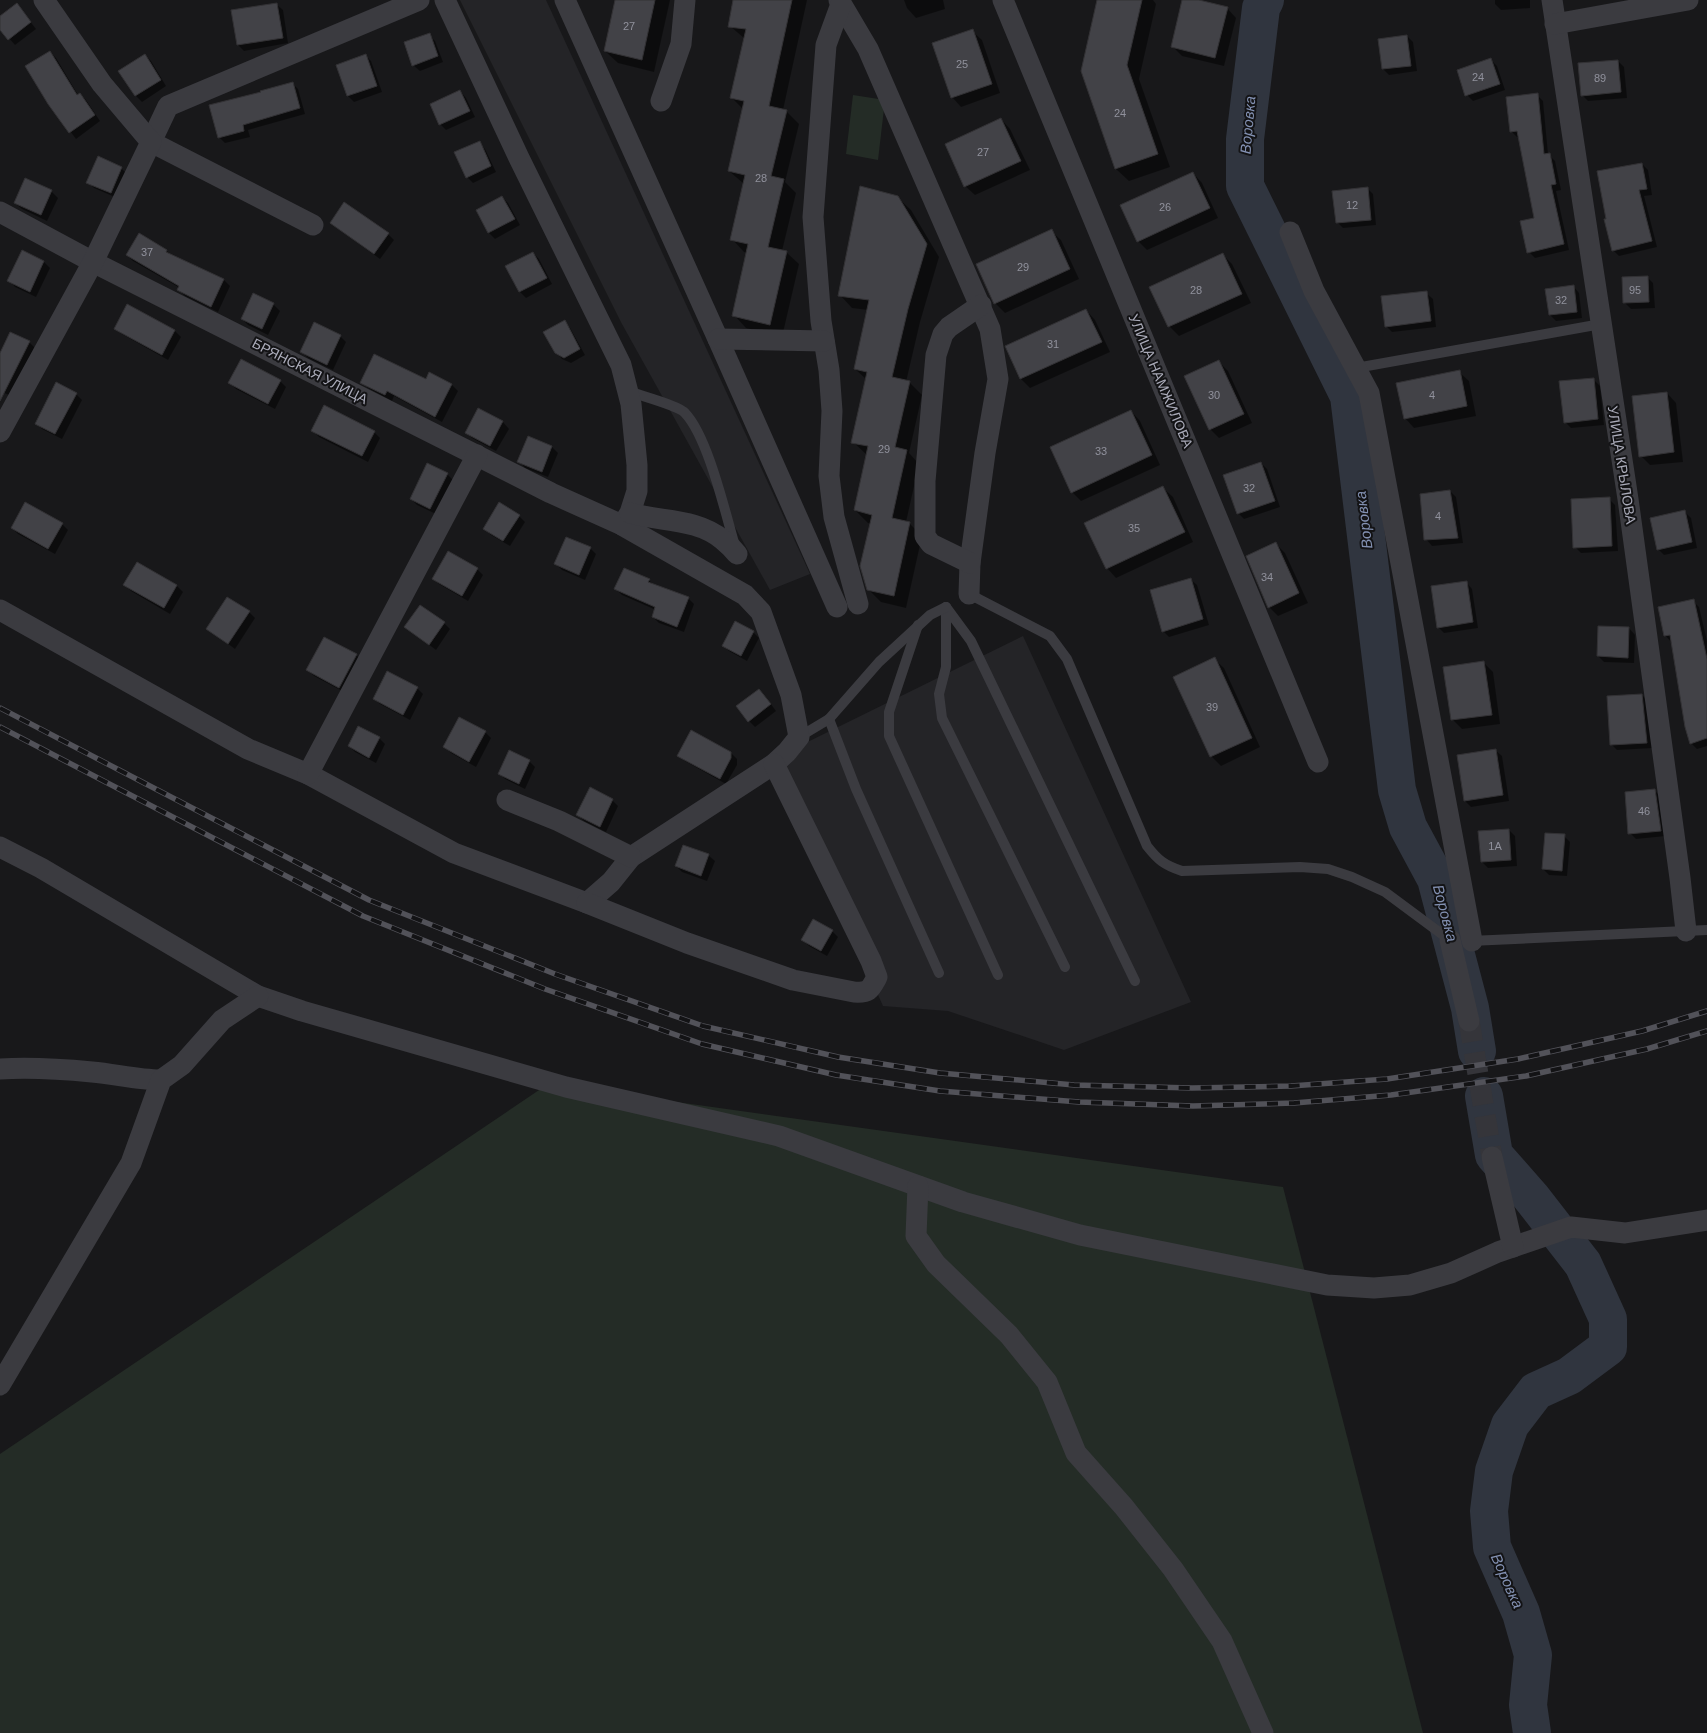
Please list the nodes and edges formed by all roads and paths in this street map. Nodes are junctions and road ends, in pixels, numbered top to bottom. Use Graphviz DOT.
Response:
graph roads {
  1 [pos="44,0"];
  2 [pos="419,0"];
  3 [pos="445,0"];
  4 [pos="565,0"];
  5 [pos="685,0"];
  6 [pos="1003,0"];
  7 [pos="1552,0"];
  8 [pos="1688,0"];
  9 [pos="840,2"];
  10 [pos="1556,24"];
  11 [pos="661,101"];
  12 [pos="151,142"];
  13 [pos="0,212"];
  14 [pos="313,225"];
  15 [pos="1290,232"];
  16 [pos="93,262"];
  17 [pos="981,305"];
  18 [pos="1601,324"];
  19 [pos="718,339"];
  20 [pos="824,341"];
  21 [pos="1356,368"];
  22 [pos="628,391"];
  23 [pos="0,432"];
  24 [pos="477,454"];
  25 [pos="626,519"];
  26 [pos="737,554"];
  27 [pos="970,563"];
  28 [pos="968,594"];
  29 [pos="858,604"];
  30 [pos="946,606"];
  31 [pos="837,607"];
  32 [pos="0,610"];
  33 [pos="918,625"];
  34 [pos="830,719"];
  35 [pos="799,737"];
  36 [pos="1318,762"];
  37 [pos="774,764"];
  38 [pos="308,774"];
  39 [pos="507,800"];
  40 [pos="0,847"];
  41 [pos="631,857"];
  42 [pos="587,903"];
  43 [pos="1707,930"];
  44 [pos="1686,931"];
  45 [pos="1464,940"];
  46 [pos="1065,967"];
  47 [pos="939,973"];
  48 [pos="998,975"];
  49 [pos="1135,981"];
  50 [pos="258,996"];
  51 [pos="1469,1021"];
  52 [pos="0,1069"];
  53 [pos="161,1080"];
  54 [pos="1492,1157"];
  55 [pos="918,1186"];
  56 [pos="1707,1220"];
  57 [pos="1513,1246"];
  58 [pos="0,1385"];
  59 [pos="1263,1733"];
  1 -- 12 [label="street"];
  2 -- 12 [label="street"];
  3 -- 22 [label="street"];
  4 -- 19 [label="street"];
  5 -- 11 [label="street"];
  6 -- 36 [label="street, УЛИЦА НАМЖИЛОВА"];
  7 -- 10 [label="street, УЛИЦА КРЫЛОВА"];
  8 -- 10 [label="street"];
  9 -- 17 [label="street"];
  9 -- 20 [label="street"];
  10 -- 18 [label="street, УЛИЦА КРЫЛОВА"];
  12 -- 14 [label="street"];
  12 -- 16 [label="street"];
  13 -- 16 [label="street, БРЯНСКАЯ УЛИЦА"];
  15 -- 21 [label="street"];
  16 -- 23 [label="street"];
  16 -- 24 [label="street, БРЯНСКАЯ УЛИЦА"];
  17 -- 27 [label="street"];
  17 -- 27 [label="street"];
  18 -- 21 [label="lane"];
  18 -- 44 [label="street, УЛИЦА КРЫЛОВА"];
  19 -- 20 [label="street"];
  19 -- 31 [label="street"];
  20 -- 29 [label="street"];
  21 -- 45 [label="street"];
  22 -- 25 [label="street"];
  22 -- 26 [label="lane"];
  24 -- 25 [label="street, БРЯНСКАЯ УЛИЦА"];
  24 -- 38 [label="street"];
  25 -- 26 [label="street"];
  25 -- 35 [label="street"];
  27 -- 28 [label="street"];
  28 -- 45 [label="lane"];
  30 -- 33 [label="lane"];
  30 -- 46 [label="lane"];
  30 -- 49 [label="lane"];
  32 -- 38 [label="street"];
  33 -- 34 [label="lane"];
  33 -- 48 [label="lane"];
  34 -- 35 [label="lane"];
  34 -- 47 [label="lane"];
  35 -- 37 [label="street"];
  37 -- 41 [label="street"];
  37 -- 42 [label="street"];
  38 -- 42 [label="street"];
  39 -- 41 [label="street"];
  40 -- 50 [label="street"];
  41 -- 42 [label="street"];
  43 -- 44 [label="lane"];
  44 -- 45 [label="lane"];
  45 -- 51 [label="street"];
  50 -- 53 [label="street"];
  50 -- 55 [label="street"];
  52 -- 53 [label="street"];
  53 -- 58 [label="street"];
  54 -- 57 [label="street"];
  55 -- 57 [label="street"];
  55 -- 59 [label="street"];
  56 -- 57 [label="street"];
}
